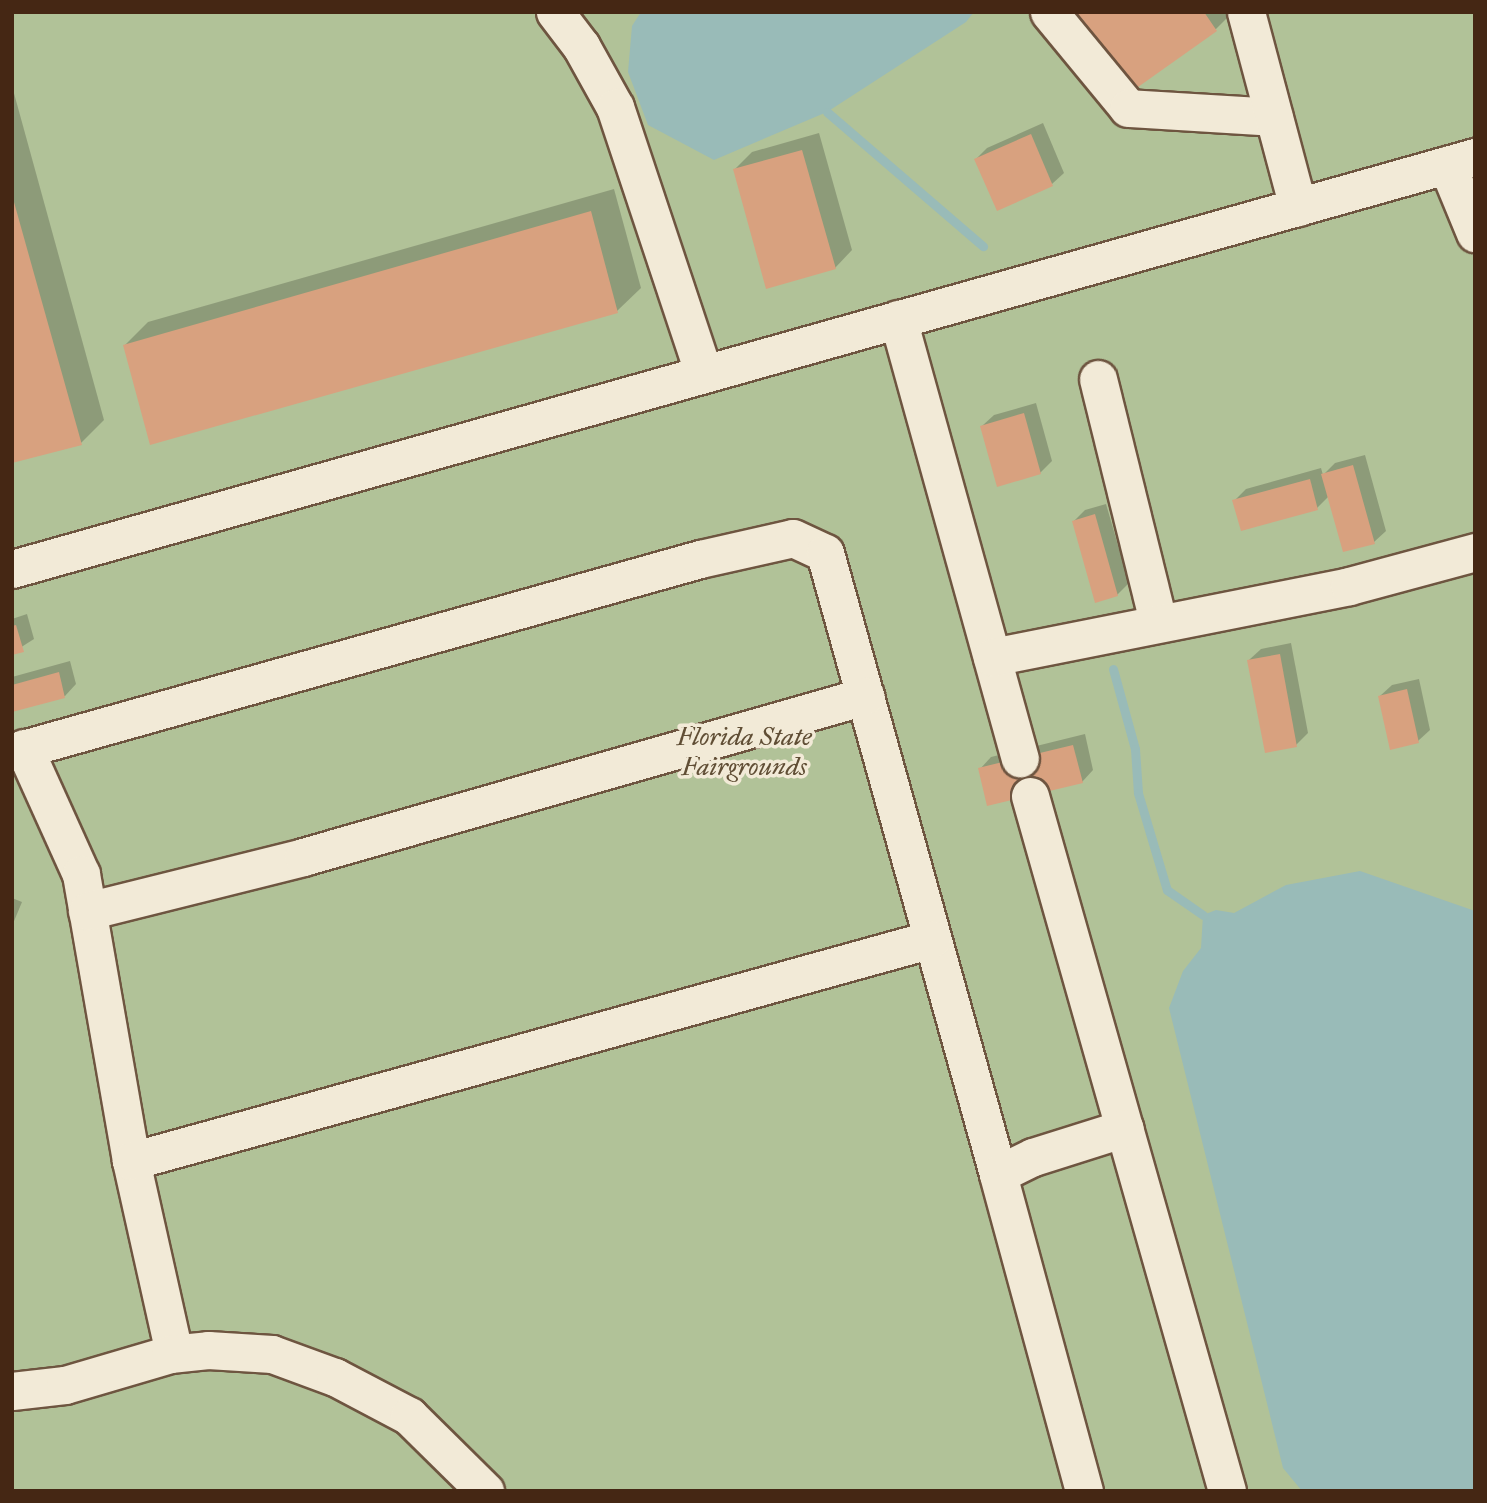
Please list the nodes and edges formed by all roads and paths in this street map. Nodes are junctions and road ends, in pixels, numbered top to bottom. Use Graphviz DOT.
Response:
graph roads {
  1 [pos="555,12"];
  2 [pos="1049,12"];
  3 [pos="1246,12"];
  4 [pos="1274,117"];
  5 [pos="1461,161"];
  6 [pos="1298,207"];
  7 [pos="1475,233"];
  8 [pos="898,320"];
  9 [pos="704,374"];
  10 [pos="1098,379"];
  11 [pos="1475,552"];
  12 [pos="12,569"];
  13 [pos="1158,621"];
  14 [pos="992,657"];
  15 [pos="865,696"];
  16 [pos="18,750"];
  17 [pos="1020,758"];
  18 [pos="1030,796"];
  19 [pos="88,911"];
  20 [pos="932,939"];
  21 [pos="1125,1128"];
  22 [pos="131,1161"];
  23 [pos="998,1174"];
  24 [pos="174,1353"];
  25 [pos="12,1391"];
  26 [pos="485,1491"];
  27 [pos="1084,1491"];
  28 [pos="1227,1491"];
  1 -- 9 [label="lane"];
  2 -- 4 [label="lane"];
  3 -- 4 [label="lane"];
  4 -- 6 [label="lane"];
  5 -- 6 [label="lane"];
  5 -- 7 [label="lane"];
  6 -- 8 [label="lane"];
  8 -- 9 [label="lane"];
  8 -- 14 [label="lane"];
  9 -- 12 [label="lane"];
  10 -- 13 [label="lane"];
  11 -- 13 [label="lane"];
  13 -- 14 [label="lane"];
  14 -- 17 [label="lane"];
  15 -- 16 [label="lane"];
  15 -- 19 [label="lane"];
  15 -- 20 [label="lane"];
  16 -- 19 [label="lane"];
  18 -- 21 [label="lane"];
  19 -- 22 [label="lane"];
  20 -- 22 [label="lane"];
  20 -- 23 [label="lane"];
  21 -- 23 [label="lane"];
  21 -- 28 [label="lane"];
  22 -- 24 [label="lane"];
  23 -- 27 [label="lane"];
  24 -- 25 [label="lane"];
  24 -- 26 [label="lane"];
}
